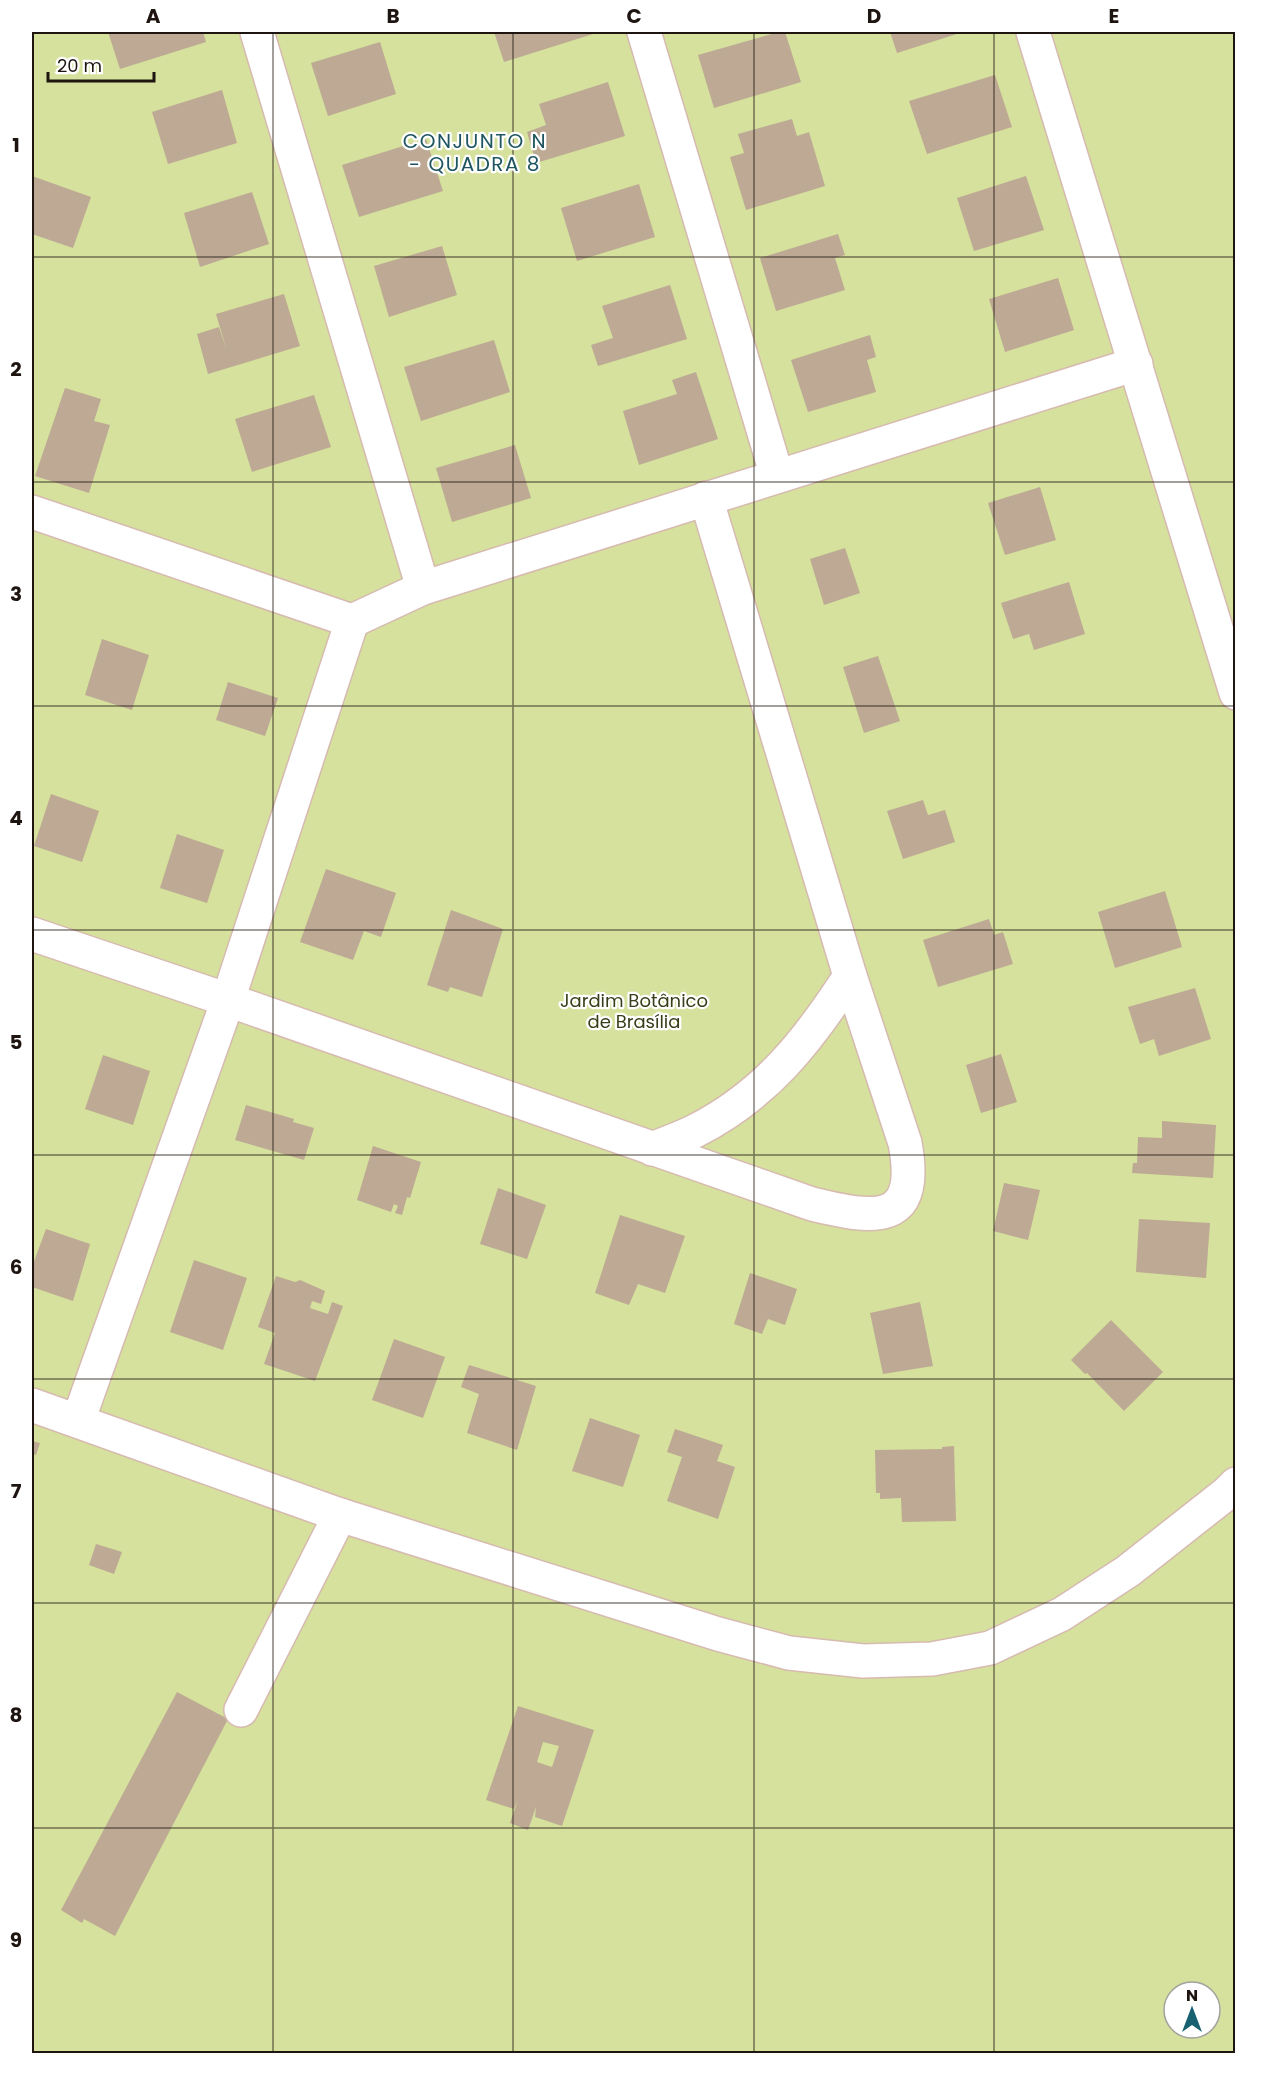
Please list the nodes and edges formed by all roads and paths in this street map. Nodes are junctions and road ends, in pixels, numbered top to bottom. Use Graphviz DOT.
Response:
graph roads {
  1 [pos="257,32"];
  2 [pos="644,32"];
  3 [pos="1033,32"];
  4 [pos="1136,364"];
  5 [pos="777,476"];
  6 [pos="706,498"];
  7 [pos="32,512"];
  8 [pos="423,588"];
  9 [pos="352,621"];
  10 [pos="1236,693"];
  11 [pos="32,934"];
  12 [pos="850,976"];
  13 [pos="228,1000"];
  14 [pos="652,1149"];
  15 [pos="32,1405"];
  16 [pos="78,1421"];
  17 [pos="1233,1490"];
  18 [pos="340,1515"];
  19 [pos="242,1710"];
  1 -- 8 [label="street"];
  2 -- 5 [label="street"];
  3 -- 4 [label="street"];
  4 -- 5 [label="street"];
  4 -- 10 [label="street"];
  5 -- 6 [label="street"];
  6 -- 8 [label="street"];
  6 -- 12 [label="street"];
  7 -- 9 [label="street"];
  8 -- 9 [label="street"];
  9 -- 13 [label="street"];
  11 -- 13 [label="street"];
  12 -- 14 [label="street"];
  12 -- 14 [label="street"];
  13 -- 14 [label="street"];
  13 -- 16 [label="street"];
  15 -- 16 [label="street"];
  16 -- 18 [label="street"];
  17 -- 18 [label="street"];
  18 -- 19 [label="street"];
}
